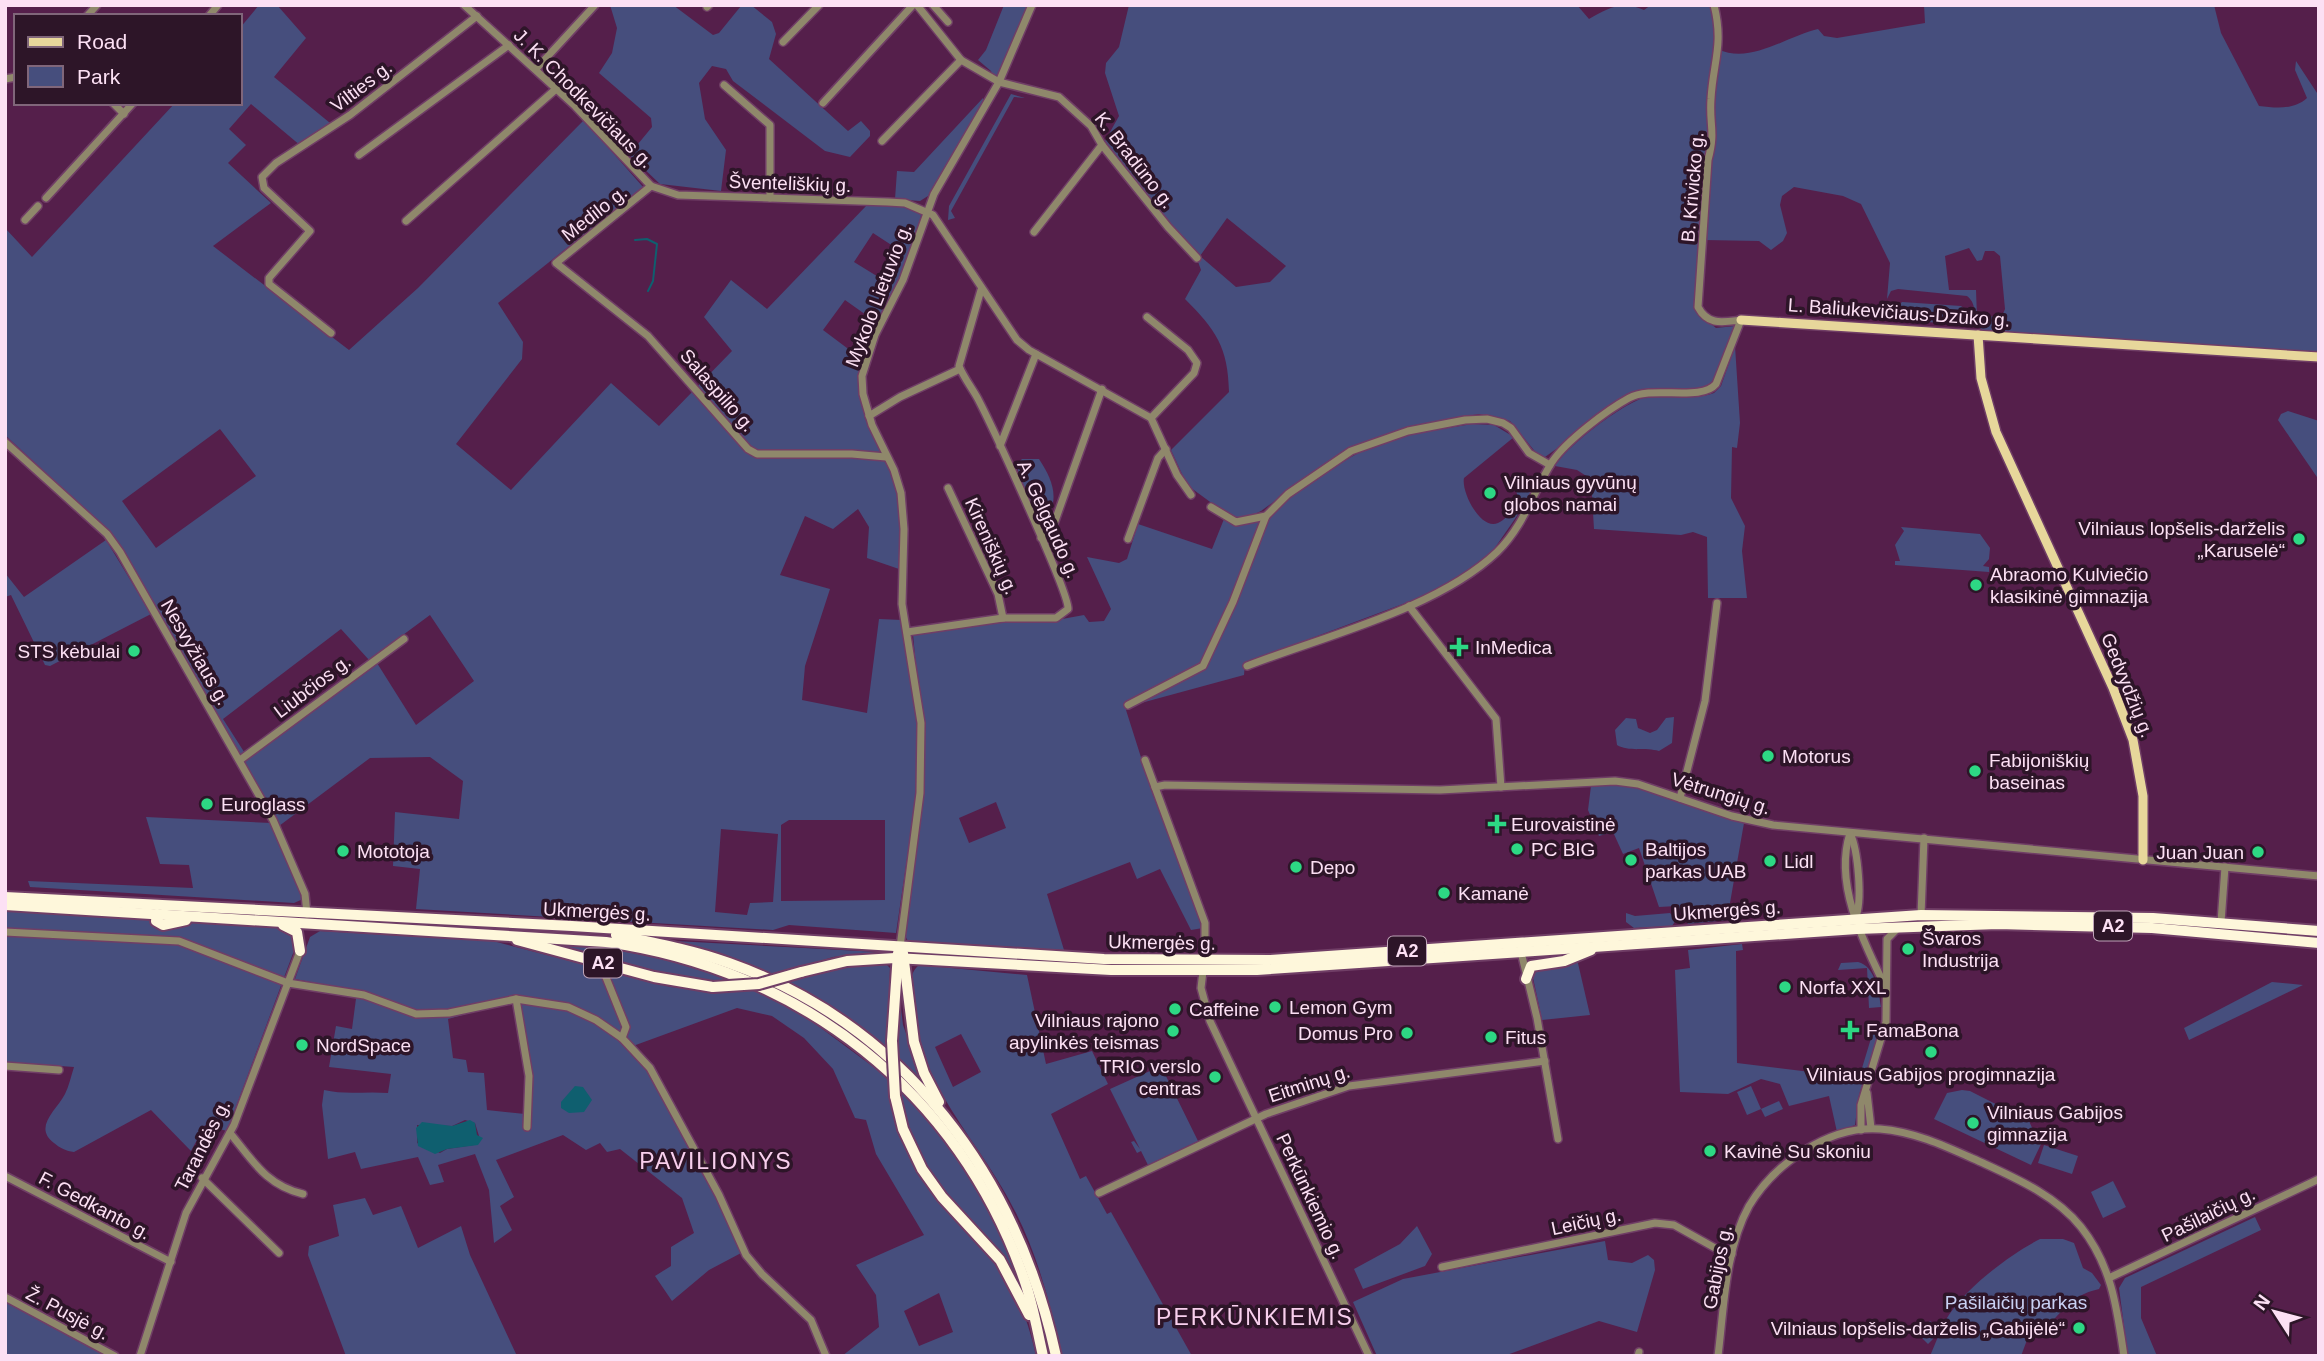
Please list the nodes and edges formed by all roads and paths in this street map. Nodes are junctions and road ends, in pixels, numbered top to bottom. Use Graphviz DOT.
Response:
graph roads {
  1 [pos="464,5"];
  2 [pos="480,5"];
  3 [pos="594,5"];
  4 [pos="819,5"];
  5 [pos="915,5"];
  6 [pos="933,5"];
  7 [pos="1032,5"];
  8 [pos="1714,5"];
  9 [pos="475,14"];
  10 [pos="948,22"];
  11 [pos="783,42"];
  12 [pos="509,46"];
  13 [pos="961,60"];
  14 [pos="536,69"];
  15 [pos="999,82"];
  16 [pos="724,85"];
  17 [pos="556,89"];
  18 [pos="823,103"];
  19 [pos="115,105"];
  20 [pos="131,105"];
  21 [pos="124,114"];
  22 [pos="883,141"];
  23 [pos="1102,145"];
  24 [pos="359,155"];
  25 [pos="651,186"];
  26 [pos="770,198"];
  27 [pos="928,211"];
  28 [pos="25,220"];
  29 [pos="407,221"];
  30 [pos="1034,232"];
  31 [pos="1197,258"];
  32 [pos="556,263"];
  33 [pos="981,290"];
  34 [pos="1147,317"];
  35 [pos="1741,320"];
  36 [pos="331,333"];
  37 [pos="1978,335"];
  38 [pos="1036,354"];
  39 [pos="2319,357"];
  40 [pos="960,369"];
  41 [pos="1102,389"];
  42 [pos="869,416"];
  43 [pos="1151,418"];
  44 [pos="5,442"];
  45 [pos="1000,446"];
  46 [pos="1167,449"];
  47 [pos="886,457"];
  48 [pos="1550,465"];
  49 [pos="948,488"];
  50 [pos="1191,495"];
  51 [pos="1211,507"];
  52 [pos="1266,516"];
  53 [pos="1041,538"];
  54 [pos="1129,538"];
  55 [pos="1717,603"];
  56 [pos="1409,606"];
  57 [pos="1003,618"];
  58 [pos="907,632"];
  59 [pos="404,639"];
  60 [pos="1247,666"];
  61 [pos="1128,705"];
  62 [pos="240,760"];
  63 [pos="1145,760"];
  64 [pos="1155,787"];
  65 [pos="1501,787"];
  66 [pos="1680,798"];
  67 [pos="1850,833"];
  68 [pos="1924,838"];
  69 [pos="2143,860"];
  70 [pos="2225,867"];
  71 [pos="2319,876"];
  72 [pos="5,897"];
  73 [pos="5,905"];
  74 [pos="186,906"];
  75 [pos="157,914"];
  76 [pos="307,914"];
  77 [pos="1921,915"];
  78 [pos="265,921"];
  79 [pos="2221,922"];
  80 [pos="1856,924"];
  81 [pos="2171,924"];
  82 [pos="338,925"];
  83 [pos="572,926"];
  84 [pos="1907,927"];
  85 [pos="2319,931"];
  86 [pos="5,932"];
  87 [pos="494,934"];
  88 [pos="2319,943"];
  89 [pos="1517,945"];
  90 [pos="1600,946"];
  91 [pos="300,951"];
  92 [pos="900,954"];
  93 [pos="608,965"];
  94 [pos="1204,966"];
  95 [pos="1526,979"];
  96 [pos="288,982"];
  97 [pos="1885,984"];
  98 [pos="516,999"];
  99 [pos="622,1038"];
  100 [pos="1545,1061"];
  101 [pos="5,1066"];
  102 [pos="59,1070"];
  103 [pos="1867,1092"];
  104 [pos="1257,1118"];
  105 [pos="951,1122"];
  106 [pos="527,1127"];
  107 [pos="1871,1128"];
  108 [pos="1861,1130"];
  109 [pos="230,1133"];
  110 [pos="1558,1139"];
  111 [pos="5,1176"];
  112 [pos="202,1178"];
  113 [pos="2319,1179"];
  114 [pos="1099,1193"];
  115 [pos="303,1194"];
  116 [pos="279,1253"];
  117 [pos="1732,1254"];
  118 [pos="171,1262"];
  119 [pos="1442,1267"];
  120 [pos="2111,1277"];
  121 [pos="5,1297"];
  122 [pos="1039,1337"];
  123 [pos="115,1356"];
  124 [pos="140,1356"];
  125 [pos="825,1356"];
  126 [pos="1043,1356"];
  127 [pos="1056,1356"];
  128 [pos="1369,1356"];
  129 [pos="1718,1356"];
  130 [pos="2123,1356"];
  1 -- 9 [label="street, J. K. Chodkevičiaus g."];
  2 -- 9 [label="street, Vilties g."];
  3 -- 14 [label="street"];
  4 -- 11 [label="street"];
  5 -- 13 [label="street"];
  5 -- 18 [label="street"];
  6 -- 10 [label="street"];
  7 -- 15 [label="street, Mykolo Lietuvio g."];
  8 -- 35 [label="street, B. Krivicko g."];
  9 -- 12 [label="street, J. K. Chodkevičiaus g."];
  9 -- 36 [label="street, Vilties g."];
  12 -- 14 [label="street, J. K. Chodkevičiaus g."];
  12 -- 24 [label="street"];
  13 -- 15 [label="street, K. Bradūno g."];
  13 -- 22 [label="street"];
  14 -- 17 [label="street, J. K. Chodkevičiaus g."];
  15 -- 23 [label="street, K. Bradūno g."];
  15 -- 27 [label="street, Mykolo Lietuvio g."];
  16 -- 26 [label="street"];
  17 -- 25 [label="street, J. K. Chodkevičiaus g."];
  17 -- 29 [label="street"];
  19 -- 21 [label="street"];
  20 -- 21 [label="street"];
  21 -- 28 [label="street"];
  23 -- 30 [label="street"];
  23 -- 31 [label="street, K. Bradūno g."];
  25 -- 26 [label="street, Šventeliškių g."];
  25 -- 32 [label="street, Medilo g."];
  26 -- 27 [label="street, Šventeliškių g."];
  27 -- 33 [label="street"];
  27 -- 42 [label="street, Mykolo Lietuvio g."];
  32 -- 47 [label="street, Salaspilio g."];
  33 -- 38 [label="street"];
  33 -- 40 [label="street"];
  34 -- 43 [label="street"];
  35 -- 37 [label="main road, L. Baliukevičiaus-Dzūko g."];
  35 -- 48 [label="street"];
  37 -- 39 [label="main road, L. Baliukevičiaus-Dzūko g."];
  37 -- 69 [label="main road, Gedvydžių g."];
  38 -- 41 [label="street"];
  38 -- 45 [label="street"];
  40 -- 42 [label="street"];
  40 -- 45 [label="street, A. Gelgaudo g."];
  41 -- 43 [label="street"];
  41 -- 53 [label="street"];
  42 -- 47 [label="street, Mykolo Lietuvio g."];
  43 -- 46 [label="street"];
  44 -- 62 [label="street, Nesvyžiaus g."];
  45 -- 53 [label="street, A. Gelgaudo g."];
  46 -- 50 [label="street"];
  46 -- 54 [label="street"];
  47 -- 58 [label="street, Mykolo Lietuvio g."];
  48 -- 52 [label="street"];
  48 -- 56 [label="street"];
  49 -- 57 [label="street, Kireniškių g."];
  51 -- 52 [label="street"];
  52 -- 61 [label="street"];
  53 -- 57 [label="street, A. Gelgaudo g."];
  55 -- 66 [label="street"];
  56 -- 60 [label="street"];
  56 -- 65 [label="street"];
  57 -- 58 [label="street, A. Gelgaudo g."];
  58 -- 92 [label="street, Mykolo Lietuvio g."];
  59 -- 62 [label="street, Liubčios g."];
  62 -- 76 [label="street, Nesvyžiaus g."];
  63 -- 64 [label="street, Perkūnkiemio g."];
  64 -- 65 [label="street, Vėtrungių g."];
  64 -- 94 [label="street, Perkūnkiemio g."];
  65 -- 66 [label="street, Vėtrungių g."];
  66 -- 67 [label="street, Vėtrungių g."];
  67 -- 68 [label="street, Vėtrungių g."];
  67 -- 80 [label="street"];
  68 -- 69 [label="street, Vėtrungių g."];
  68 -- 77 [label="street"];
  69 -- 70 [label="street, Vėtrungių g."];
  70 -- 71 [label="street, Vėtrungių g."];
  70 -- 79 [label="street"];
  72 -- 74 [label="highway, Ukmergės g. / A2"];
  73 -- 75 [label="highway"];
  74 -- 75 [label="highway"];
  74 -- 76 [label="highway, Ukmergės g. / A2"];
  75 -- 78 [label="highway, A2"];
  76 -- 83 [label="highway, Ukmergės g. / A2"];
  77 -- 80 [label="highway, Ukmergės g. / A2"];
  77 -- 81 [label="highway, Ukmergės g. / A2"];
  78 -- 82 [label="highway, A2"];
  78 -- 91 [label="highway"];
  79 -- 81 [label="highway, Ukmergės g. / A2"];
  79 -- 85 [label="highway, Ukmergės g. / A2"];
  80 -- 84 [label="highway, Ukmergės g. / A2"];
  80 -- 89 [label="highway, Ukmergės g. / A2"];
  80 -- 90 [label="highway, Ukmergės g. / A2"];
  80 -- 97 [label="street"];
  81 -- 84 [label="highway, Ukmergės g. / A2"];
  81 -- 88 [label="highway, Ukmergės g. / A2"];
  82 -- 87 [label="highway, A2"];
  82 -- 91 [label="highway"];
  83 -- 92 [label="highway, Ukmergės g. / A2"];
  83 -- 105 [label="highway"];
  84 -- 97 [label="street"];
  86 -- 96 [label="street"];
  87 -- 93 [label="highway, A2"];
  87 -- 122 [label="highway"];
  89 -- 90 [label="highway, Ukmergės g. / A2"];
  89 -- 94 [label="highway, Ukmergės g. / A2"];
  89 -- 95 [label="street"];
  90 -- 95 [label="highway"];
  91 -- 96 [label="street, Tarandės g."];
  92 -- 93 [label="highway, A2, bridge"];
  92 -- 94 [label="highway, Ukmergės g. / A2"];
  92 -- 105 [label="highway"];
  92 -- 122 [label="highway, bridge"];
  93 -- 99 [label="street"];
  94 -- 104 [label="street, Perkūnkiemio g."];
  95 -- 100 [label="street"];
  96 -- 98 [label="street"];
  96 -- 109 [label="street, Tarandės g."];
  97 -- 103 [label="street"];
  98 -- 99 [label="street"];
  98 -- 106 [label="street"];
  99 -- 125 [label="street"];
  100 -- 104 [label="street, Eitminų g."];
  100 -- 110 [label="street"];
  101 -- 102 [label="street"];
  103 -- 107 [label="street"];
  103 -- 108 [label="street"];
  104 -- 114 [label="street, Eitminų g."];
  104 -- 128 [label="street, Perkūnkiemio g."];
  105 -- 127 [label="highway"];
  107 -- 108 [label="street, Gabijos g."];
  107 -- 120 [label="street, Gabijos g."];
  108 -- 117 [label="street, Gabijos g."];
  109 -- 112 [label="street, Tarandės g."];
  109 -- 115 [label="street"];
  111 -- 118 [label="street, F. Gedkanto g."];
  112 -- 116 [label="street"];
  112 -- 118 [label="street, Tarandės g."];
  113 -- 120 [label="street, Pašilaičių g."];
  117 -- 119 [label="street, Leičių g."];
  117 -- 129 [label="street, Gabijos g."];
  118 -- 124 [label="street, Tarandės g."];
  120 -- 130 [label="street, Gabijos g."];
  121 -- 123 [label="street, Ž. Pusjė g."];
  122 -- 126 [label="highway"];
}
